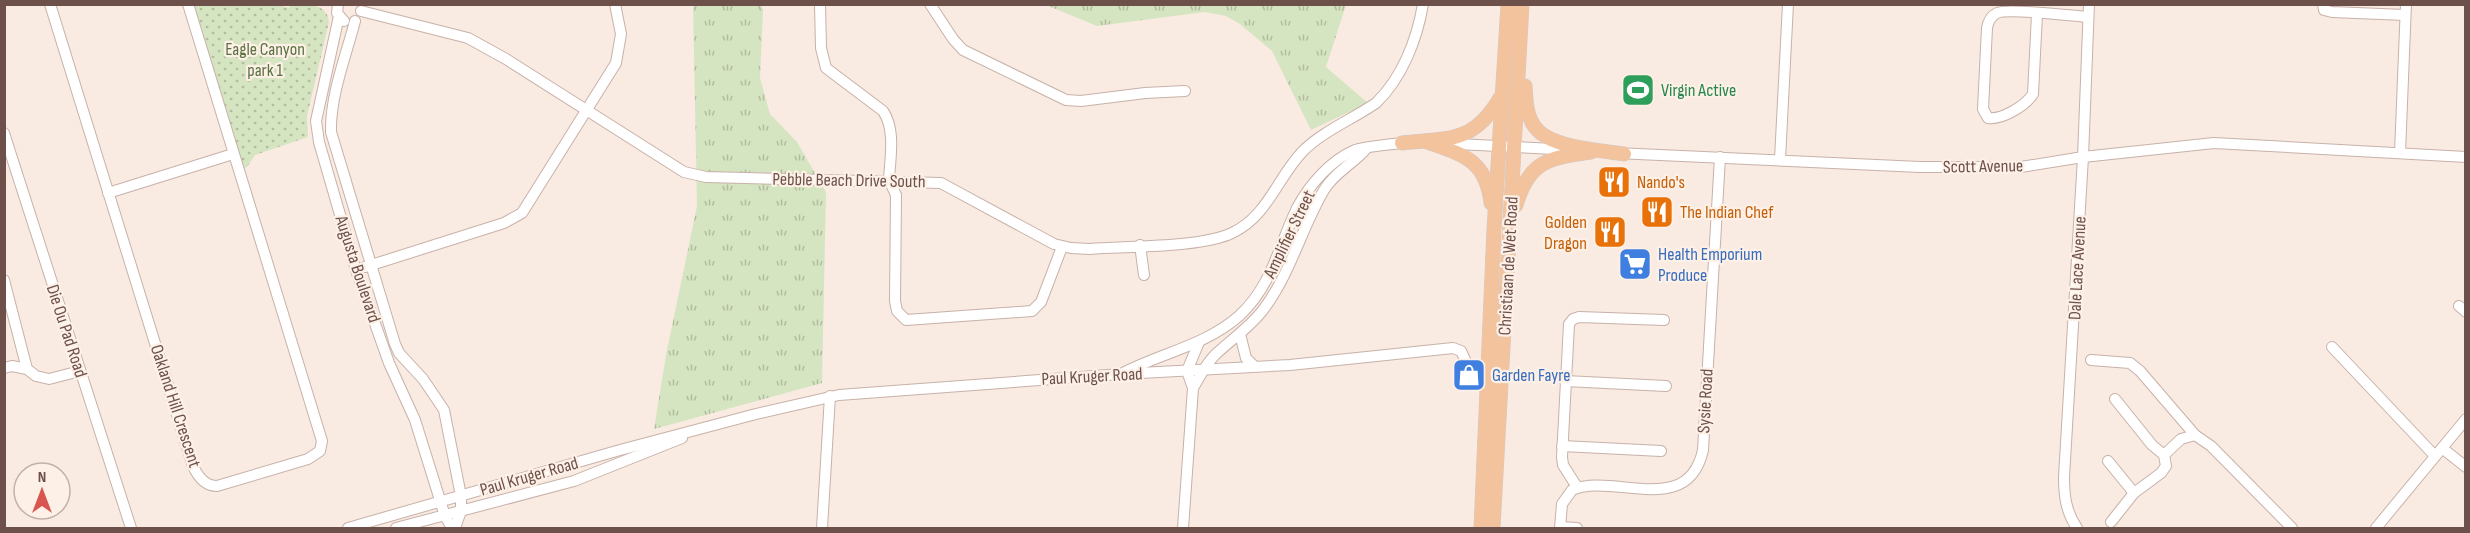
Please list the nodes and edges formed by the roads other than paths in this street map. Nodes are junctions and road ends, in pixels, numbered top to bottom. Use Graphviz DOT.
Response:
graph roads {
  1 [pos="50,4"];
  2 [pos="188,4"];
  3 [pos="615,4"];
  4 [pos="820,4"];
  5 [pos="930,4"];
  6 [pos="1423,4"];
  7 [pos="1508,4"];
  8 [pos="1522,4"];
  9 [pos="1788,4"];
  10 [pos="2089,4"];
  11 [pos="2323,4"];
  12 [pos="336,8"];
  13 [pos="2406,10"];
  14 [pos="359,12"];
  15 [pos="2037,14"];
  16 [pos="2088,17"];
  17 [pos="1521,36"];
  18 [pos="1185,91"];
  19 [pos="1502,94"];
  20 [pos="586,111"];
  21 [pos="4,133"];
  22 [pos="1427,142"];
  23 [pos="1402,143"];
  24 [pos="1500,146"];
  25 [pos="1514,147"];
  26 [pos="1366,149"];
  27 [pos="1593,152"];
  28 [pos="2400,153"];
  29 [pos="233,154"];
  30 [pos="1624,154"];
  31 [pos="1720,157"];
  32 [pos="2083,157"];
  33 [pos="2466,157"];
  34 [pos="1780,159"];
  35 [pos="890,180"];
  36 [pos="108,193"];
  37 [pos="1494,229"];
  38 [pos="1510,229"];
  39 [pos="1140,245"];
  40 [pos="1062,247"];
  41 [pos="371,265"];
  42 [pos="356,270"];
  43 [pos="1144,275"];
  44 [pos="4,280"];
  45 [pos="1664,320"];
  46 [pos="1240,334"];
  47 [pos="1199,342"];
  48 [pos="2332,347"];
  49 [pos="2091,360"];
  50 [pos="1467,364"];
  51 [pos="1254,366"];
  52 [pos="4,368"];
  53 [pos="27,369"];
  54 [pos="1205,370"];
  55 [pos="80,371"];
  56 [pos="1187,371"];
  57 [pos="1121,374"];
  58 [pos="1566,381"];
  59 [pos="1666,386"];
  60 [pos="1193,388"];
  61 [pos="830,396"];
  62 [pos="2115,399"];
  63 [pos="2466,419"];
  64 [pos="710,426"];
  65 [pos="2195,435"];
  66 [pos="1562,446"];
  67 [pos="1661,451"];
  68 [pos="2438,452"];
  69 [pos="2164,454"];
  70 [pos="2108,461"];
  71 [pos="2466,467"];
  72 [pos="1577,488"];
  73 [pos="2134,493"];
  74 [pos="461,496"];
  75 [pos="441,502"];
  76 [pos="461,511"];
  77 [pos="445,516"];
  78 [pos="2111,522"];
  79 [pos="130,528"];
  80 [pos="348,528"];
  81 [pos="396,528"];
  82 [pos="453,528"];
  83 [pos="822,528"];
  84 [pos="1183,528"];
  85 [pos="1481,528"];
  86 [pos="1493,528"];
  87 [pos="1561,528"];
  88 [pos="1576,528"];
  89 [pos="2077,528"];
  90 [pos="2292,528"];
  91 [pos="2376,528"];
  1 -- 36 [label="street, Oakland Hill Crescent"];
  2 -- 29 [label="street, Oakland Hill Crescent"];
  3 -- 20 [label="street"];
  4 -- 35 [label="street"];
  5 -- 18 [label="street"];
  6 -- 39 [label="street, Pebble Beach Drive South"];
  7 -- 19 [label="main road, Christiaan de Wet Road"];
  8 -- 17 [label="main road, Christiaan de Wet Road"];
  9 -- 34 [label="street"];
  10 -- 16 [label="street, Dale Lace Avenue"];
  11 -- 13 [label="street"];
  12 -- 14 [label="street, Pebble Beach Drive South"];
  12 -- 42 [label="street, Augusta Boulevard"];
  13 -- 28 [label="street"];
  14 -- 20 [label="street, Pebble Beach Drive South"];
  14 -- 41 [label="street, Augusta Boulevard"];
  15 -- 15 [label="street"];
  15 -- 16 [label="street"];
  16 -- 32 [label="street, Dale Lace Avenue"];
  17 -- 25 [label="main road, Christiaan de Wet Road"];
  17 -- 30 [label="main road"];
  19 -- 23 [label="main road"];
  19 -- 24 [label="main road, Christiaan de Wet Road"];
  20 -- 35 [label="street, Pebble Beach Drive South"];
  20 -- 41 [label="street"];
  21 -- 55 [label="street, Die Ou Pad Road"];
  22 -- 23 [label="street, Amplifier Street"];
  22 -- 24 [label="street, Amplifier Street"];
  22 -- 37 [label="main road"];
  23 -- 26 [label="street, Amplifier Street"];
  24 -- 25 [label="street, Scott Avenue"];
  24 -- 37 [label="main road, Christiaan de Wet Road"];
  25 -- 27 [label="street, Scott Avenue"];
  25 -- 38 [label="main road, Christiaan de Wet Road"];
  26 -- 46 [label="street, Amplifier Street"];
  26 -- 47 [label="street, Amplifier Street"];
  27 -- 30 [label="street, Scott Avenue"];
  27 -- 38 [label="main road"];
  28 -- 32 [label="street, Scott Avenue"];
  28 -- 33 [label="street, Scott Avenue"];
  29 -- 36 [label="street"];
  29 -- 36 [label="street, Oakland Hill Crescent"];
  30 -- 31 [label="street, Scott Avenue"];
  31 -- 34 [label="street, Scott Avenue"];
  31 -- 72 [label="street, Sysie Road"];
  32 -- 34 [label="street, Scott Avenue"];
  32 -- 89 [label="street, Dale Lace Avenue"];
  35 -- 40 [label="street, Pebble Beach Drive South"];
  35 -- 40 [label="street"];
  37 -- 85 [label="main road, Christiaan de Wet Road"];
  38 -- 86 [label="main road, Christiaan de Wet Road"];
  39 -- 40 [label="street, Pebble Beach Drive South"];
  39 -- 43 [label="street"];
  41 -- 42 [label="street"];
  41 -- 74 [label="street, Augusta Boulevard"];
  42 -- 75 [label="street, Augusta Boulevard"];
  44 -- 53 [label="street"];
  45 -- 58 [label="street"];
  46 -- 51 [label="street"];
  46 -- 54 [label="street, Amplifier Street"];
  47 -- 56 [label="street"];
  47 -- 57 [label="street, Amplifier Street"];
  48 -- 68 [label="street"];
  49 -- 65 [label="street"];
  50 -- 51 [label="street, Paul Kruger Road"];
  51 -- 54 [label="street, Paul Kruger Road"];
  52 -- 53 [label="street"];
  53 -- 55 [label="street"];
  54 -- 56 [label="street, Paul Kruger Road"];
  54 -- 60 [label="street, Amplifier Street"];
  55 -- 79 [label="street, Die Ou Pad Road"];
  56 -- 57 [label="street, Paul Kruger Road"];
  56 -- 60 [label="street, Amplifier Street"];
  57 -- 61 [label="street, Paul Kruger Road"];
  58 -- 59 [label="street"];
  58 -- 66 [label="street"];
  60 -- 84 [label="street, Amplifier Street"];
  61 -- 64 [label="street, Paul Kruger Road"];
  61 -- 83 [label="street"];
  62 -- 69 [label="street"];
  63 -- 68 [label="street"];
  64 -- 74 [label="street, Paul Kruger Road"];
  64 -- 76 [label="street, Paul Kruger Road"];
  65 -- 69 [label="street"];
  65 -- 90 [label="street"];
  66 -- 67 [label="street"];
  66 -- 72 [label="street"];
  68 -- 71 [label="street"];
  68 -- 91 [label="street"];
  69 -- 73 [label="street"];
  70 -- 73 [label="street"];
  72 -- 87 [label="street"];
  73 -- 78 [label="street"];
  74 -- 75 [label="street, Paul Kruger Road"];
  74 -- 76 [label="street, Augusta Boulevard"];
  75 -- 77 [label="street, Augusta Boulevard"];
  75 -- 80 [label="street, Paul Kruger Road"];
  76 -- 77 [label="street, Paul Kruger Road"];
  76 -- 82 [label="street"];
  77 -- 81 [label="street, Paul Kruger Road"];
  77 -- 82 [label="street, Augusta Boulevard"];
  87 -- 88 [label="street"];
}
